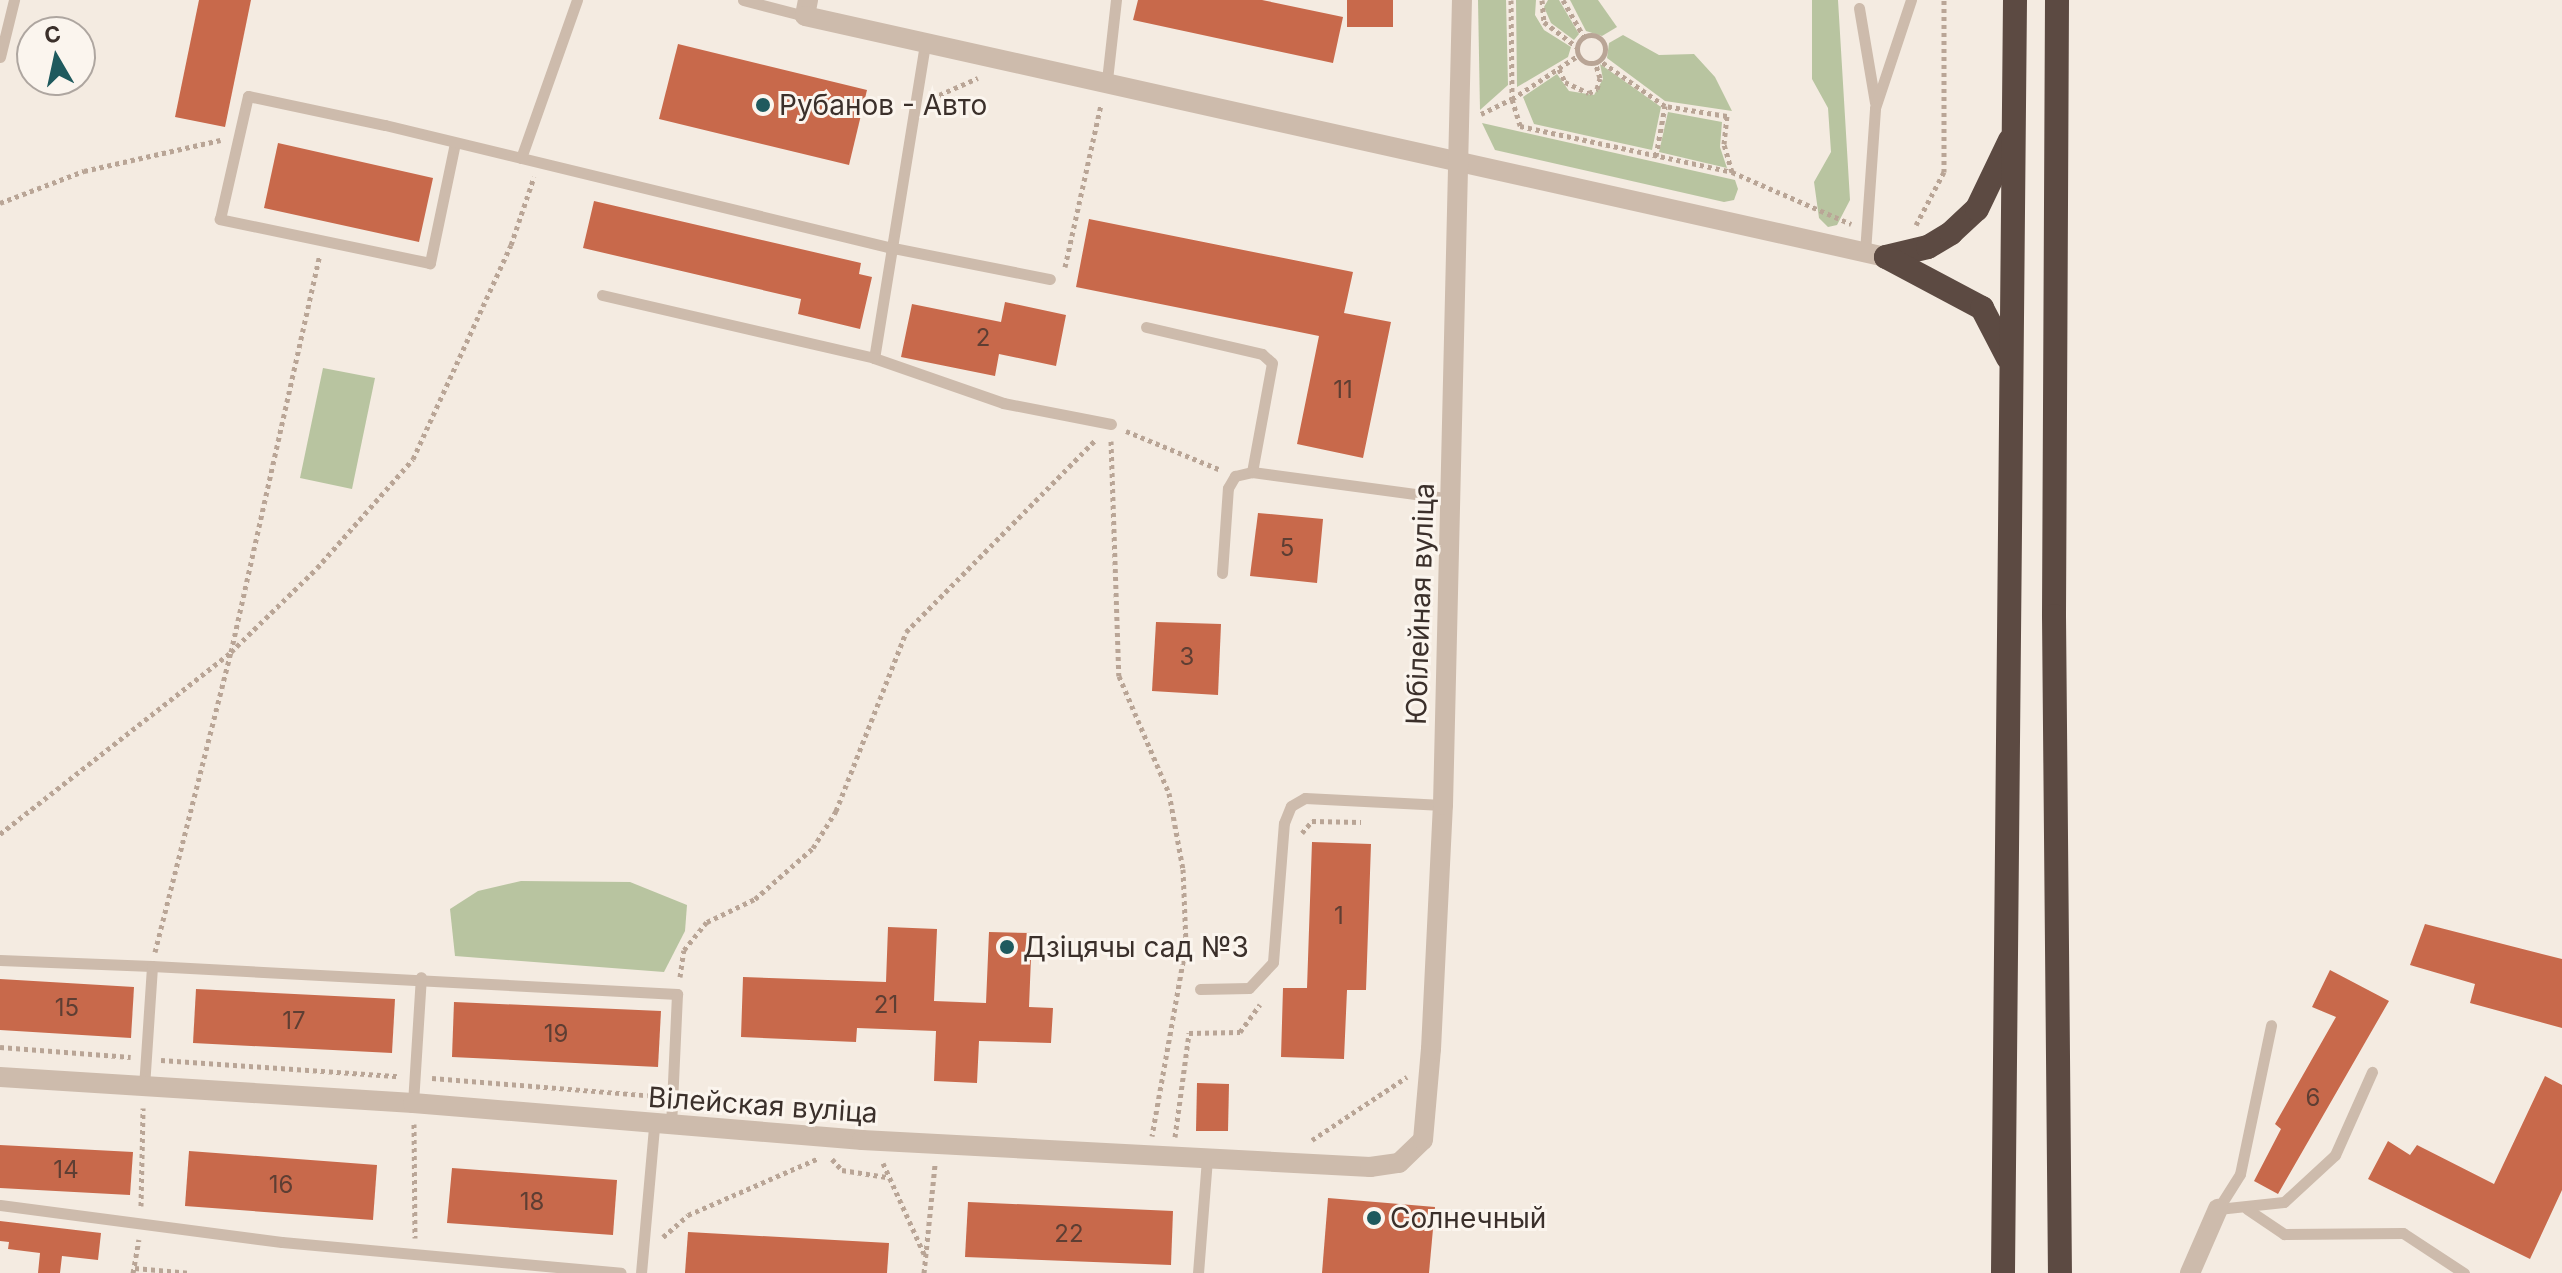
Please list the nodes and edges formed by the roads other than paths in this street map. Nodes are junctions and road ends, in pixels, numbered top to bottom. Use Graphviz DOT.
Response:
graph roads {
  1 [pos="14,0"];
  2 [pos="577,0"];
  3 [pos="743,0"];
  4 [pos="1116,0"];
  5 [pos="1462,0"];
  6 [pos="1911,0"];
  7 [pos="2015,0"];
  8 [pos="2057,0"];
  9 [pos="807,8"];
  10 [pos="1859,8"];
  11 [pos="925,44"];
  12 [pos="0,57"];
  13 [pos="1107,80"];
  14 [pos="1875,108"];
  15 [pos="2014,130"];
  16 [pos="455,143"];
  17 [pos="521,158"];
  18 [pos="1458,159"];
  19 [pos="888,247"];
  20 [pos="1879,249"];
  21 [pos="1050,279"];
  22 [pos="602,295"];
  23 [pos="1146,327"];
  24 [pos="874,358"];
  25 [pos="2012,369"];
  26 [pos="1111,424"];
  27 [pos="1252,472"];
  28 [pos="1452,499"];
  29 [pos="1222,573"];
  30 [pos="1443,805"];
  31 [pos="0,960"];
  32 [pos="152,966"];
  33 [pos="421,977"];
  34 [pos="1200,989"];
  35 [pos="2271,1025"];
  36 [pos="1431,1049"];
  37 [pos="2372,1072"];
  38 [pos="0,1077"];
  39 [pos="144,1087"];
  40 [pos="413,1103"];
  41 [pos="663,1126"];
  42 [pos="1207,1159"];
  43 [pos="0,1205"];
  44 [pos="2218,1209"];
  45 [pos="2247,1209"];
  46 [pos="621,1273"];
  47 [pos="641,1273"];
  48 [pos="1198,1273"];
  49 [pos="2003,1273"];
  50 [pos="2060,1273"];
  51 [pos="2190,1273"];
  52 [pos="2464,1273"];
  1 -- 12 [label="lane"];
  2 -- 17 [label="lane"];
  3 -- 9 [label="lane"];
  4 -- 13 [label="lane"];
  5 -- 18 [label="street, Юбілейная вуліца"];
  6 -- 14 [label="lane"];
  7 -- 15 [label="highway"];
  8 -- 50 [label="highway"];
  9 -- 11 [label="street"];
  10 -- 14 [label="lane"];
  11 -- 13 [label="street"];
  11 -- 19 [label="lane"];
  13 -- 18 [label="street"];
  14 -- 20 [label="lane"];
  15 -- 20 [label="highway"];
  15 -- 25 [label="highway"];
  16 -- 16 [label="lane"];
  16 -- 17 [label="lane"];
  17 -- 19 [label="lane"];
  18 -- 20 [label="street"];
  18 -- 28 [label="street, Юбілейная вуліца"];
  19 -- 21 [label="lane"];
  19 -- 24 [label="lane"];
  20 -- 25 [label="highway"];
  22 -- 24 [label="lane"];
  23 -- 27 [label="lane"];
  24 -- 26 [label="lane"];
  25 -- 49 [label="highway"];
  27 -- 28 [label="lane"];
  27 -- 29 [label="lane"];
  28 -- 30 [label="street, Юбілейная вуліца"];
  30 -- 34 [label="lane"];
  30 -- 36 [label="street, Юбілейная вуліца"];
  31 -- 32 [label="lane"];
  32 -- 33 [label="lane"];
  32 -- 39 [label="lane"];
  33 -- 40 [label="lane"];
  33 -- 41 [label="lane"];
  35 -- 44 [label="lane"];
  36 -- 42 [label="street, Вілейская вуліца"];
  37 -- 45 [label="lane"];
  38 -- 39 [label="street, Вілейская вуліца"];
  39 -- 40 [label="street, Вілейская вуліца"];
  40 -- 41 [label="street, Вілейская вуліца"];
  41 -- 42 [label="street, Вілейская вуліца"];
  41 -- 47 [label="lane"];
  42 -- 48 [label="lane"];
  43 -- 46 [label="lane"];
  44 -- 45 [label="lane"];
  44 -- 51 [label="street"];
  45 -- 52 [label="lane"];
}
